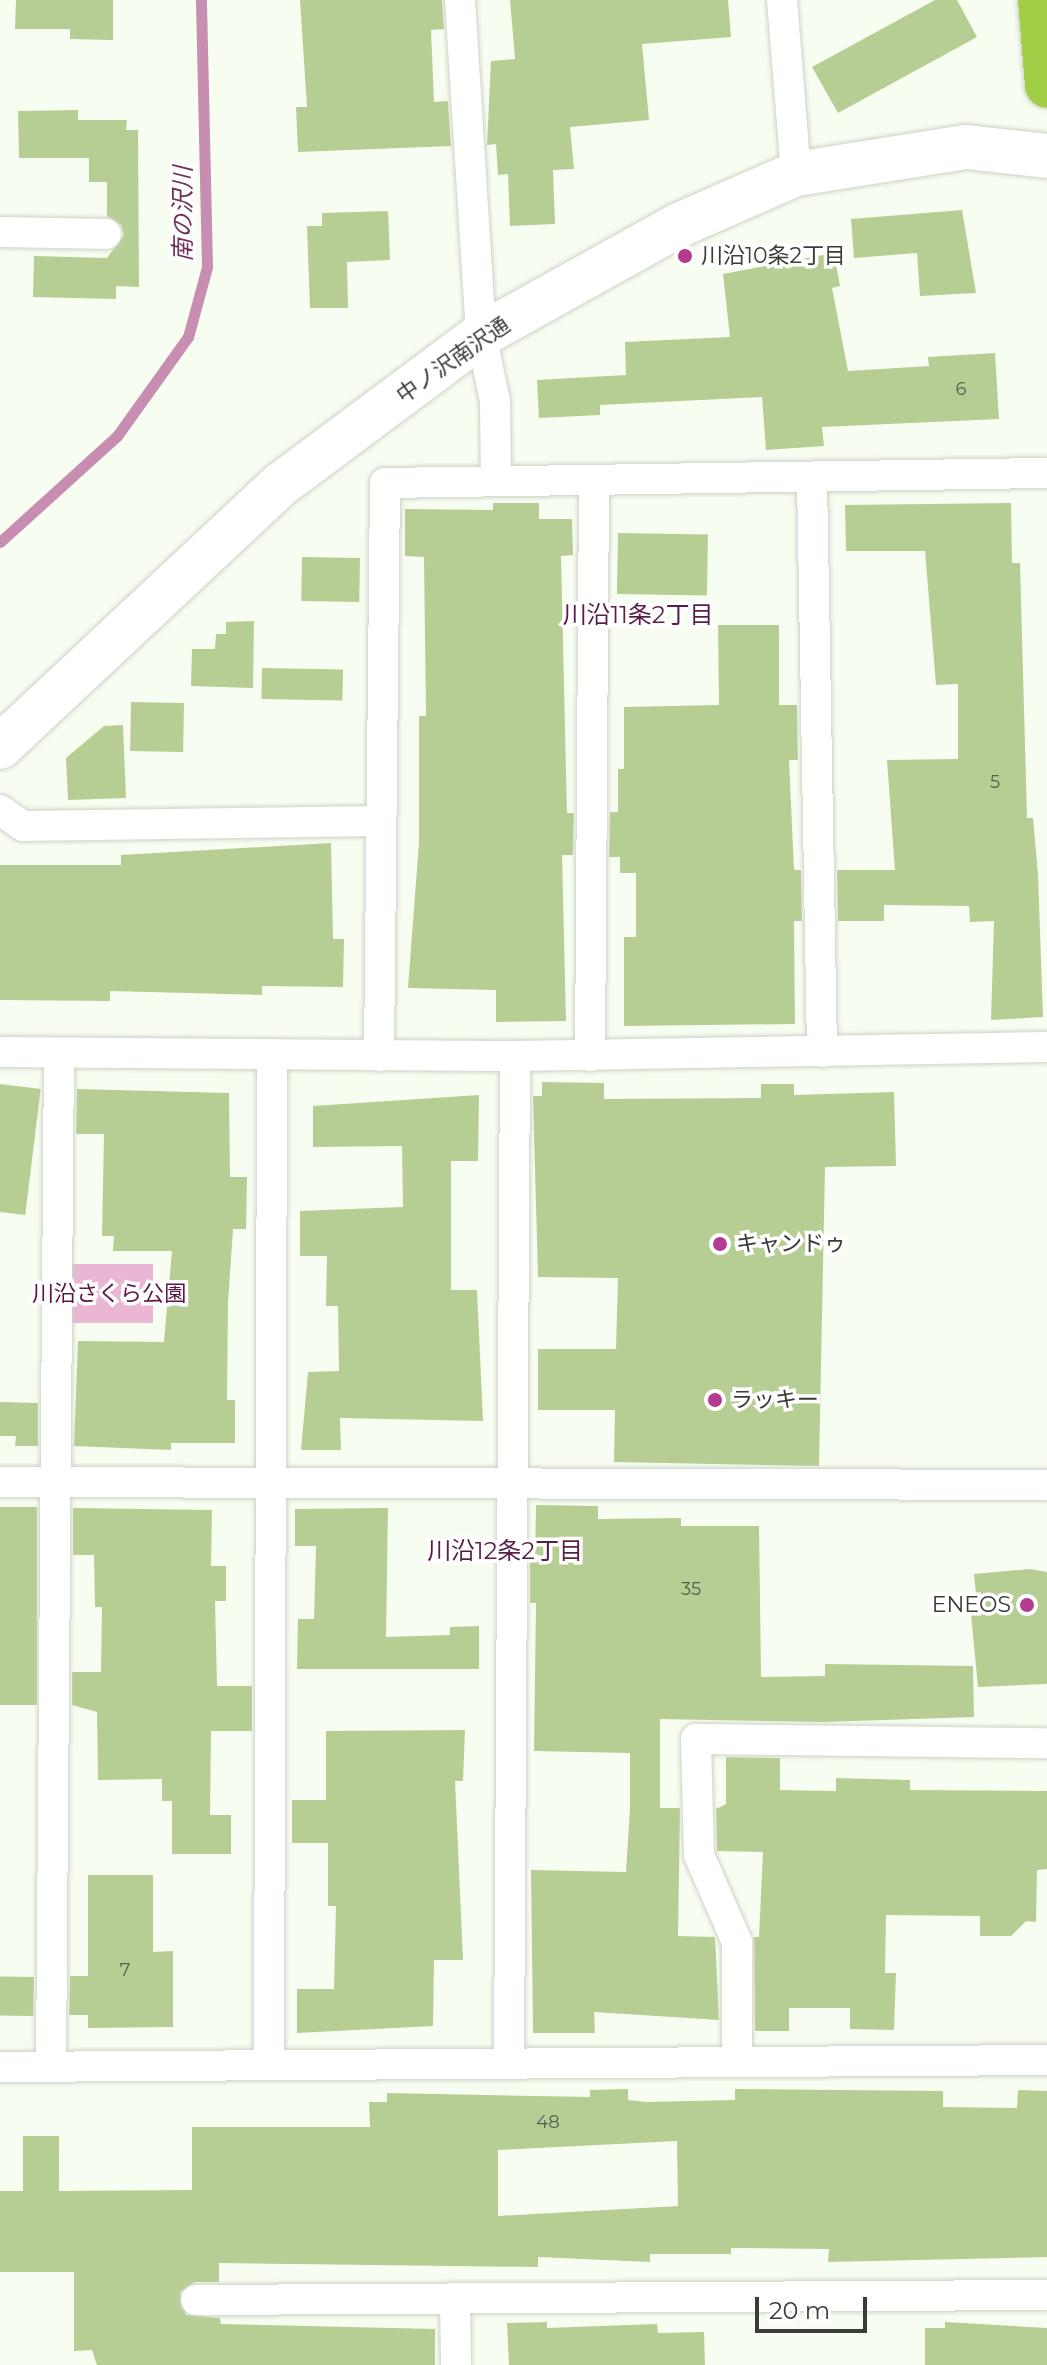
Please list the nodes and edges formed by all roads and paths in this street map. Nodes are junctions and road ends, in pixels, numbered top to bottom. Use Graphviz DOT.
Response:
graph roads {
  1 [pos="460,0"];
  2 [pos="782,0"];
  3 [pos="1040,0"];
  4 [pos="1047,86"];
  5 [pos="1047,156"];
  6 [pos="796,174"];
  7 [pos="0,232"];
  8 [pos="106,234"];
  9 [pos="481,335"];
  10 [pos="1047,473"];
  11 [pos="812,478"];
  12 [pos="594,480"];
  13 [pos="496,481"];
  14 [pos="0,747"];
  15 [pos="0,810"];
  16 [pos="380,821"];
  17 [pos="1047,1047"];
  18 [pos="0,1052"];
  19 [pos="822,1052"];
  20 [pos="59,1053"];
  21 [pos="272,1054"];
  22 [pos="379,1056"];
  23 [pos="515,1056"];
  24 [pos="590,1056"];
  25 [pos="0,1482"];
  26 [pos="55,1482"];
  27 [pos="508,1483"];
  28 [pos="274,1485"];
  29 [pos="1047,1485"];
  30 [pos="1047,1743"];
  31 [pos="1047,2060"];
  32 [pos="737,2062"];
  33 [pos="509,2063"];
  34 [pos="269,2064"];
  35 [pos="51,2066"];
  36 [pos="0,2067"];
  37 [pos="1047,2295"];
  38 [pos="455,2299"];
  39 [pos="196,2300"];
  40 [pos="456,2365"];
  1 -- 9 [label="street"];
  2 -- 6 [label="street"];
  3 -- 4 [label="highway"];
  5 -- 6 [label="street, 中ノ沢南沢通"];
  6 -- 9 [label="street, 中ノ沢南沢通"];
  7 -- 8 [label="street"];
  9 -- 13 [label="street"];
  9 -- 14 [label="street, 中ノ沢南沢通"];
  10 -- 11 [label="street"];
  11 -- 12 [label="street"];
  11 -- 19 [label="street"];
  12 -- 13 [label="street"];
  12 -- 24 [label="street"];
  13 -- 16 [label="street"];
  15 -- 16 [label="street"];
  16 -- 22 [label="street"];
  17 -- 19 [label="street"];
  18 -- 20 [label="street"];
  19 -- 24 [label="street"];
  20 -- 21 [label="street"];
  20 -- 26 [label="street"];
  21 -- 22 [label="street"];
  21 -- 28 [label="street"];
  22 -- 23 [label="street"];
  23 -- 24 [label="street"];
  23 -- 27 [label="street"];
  25 -- 26 [label="street"];
  26 -- 28 [label="street"];
  26 -- 35 [label="street"];
  27 -- 28 [label="street"];
  27 -- 29 [label="street"];
  27 -- 33 [label="street"];
  28 -- 34 [label="street"];
  30 -- 32 [label="street"];
  31 -- 32 [label="street"];
  32 -- 33 [label="street"];
  33 -- 34 [label="street"];
  34 -- 35 [label="street"];
  35 -- 36 [label="street"];
  37 -- 38 [label="street"];
  38 -- 39 [label="street"];
  38 -- 40 [label="street"];
}
